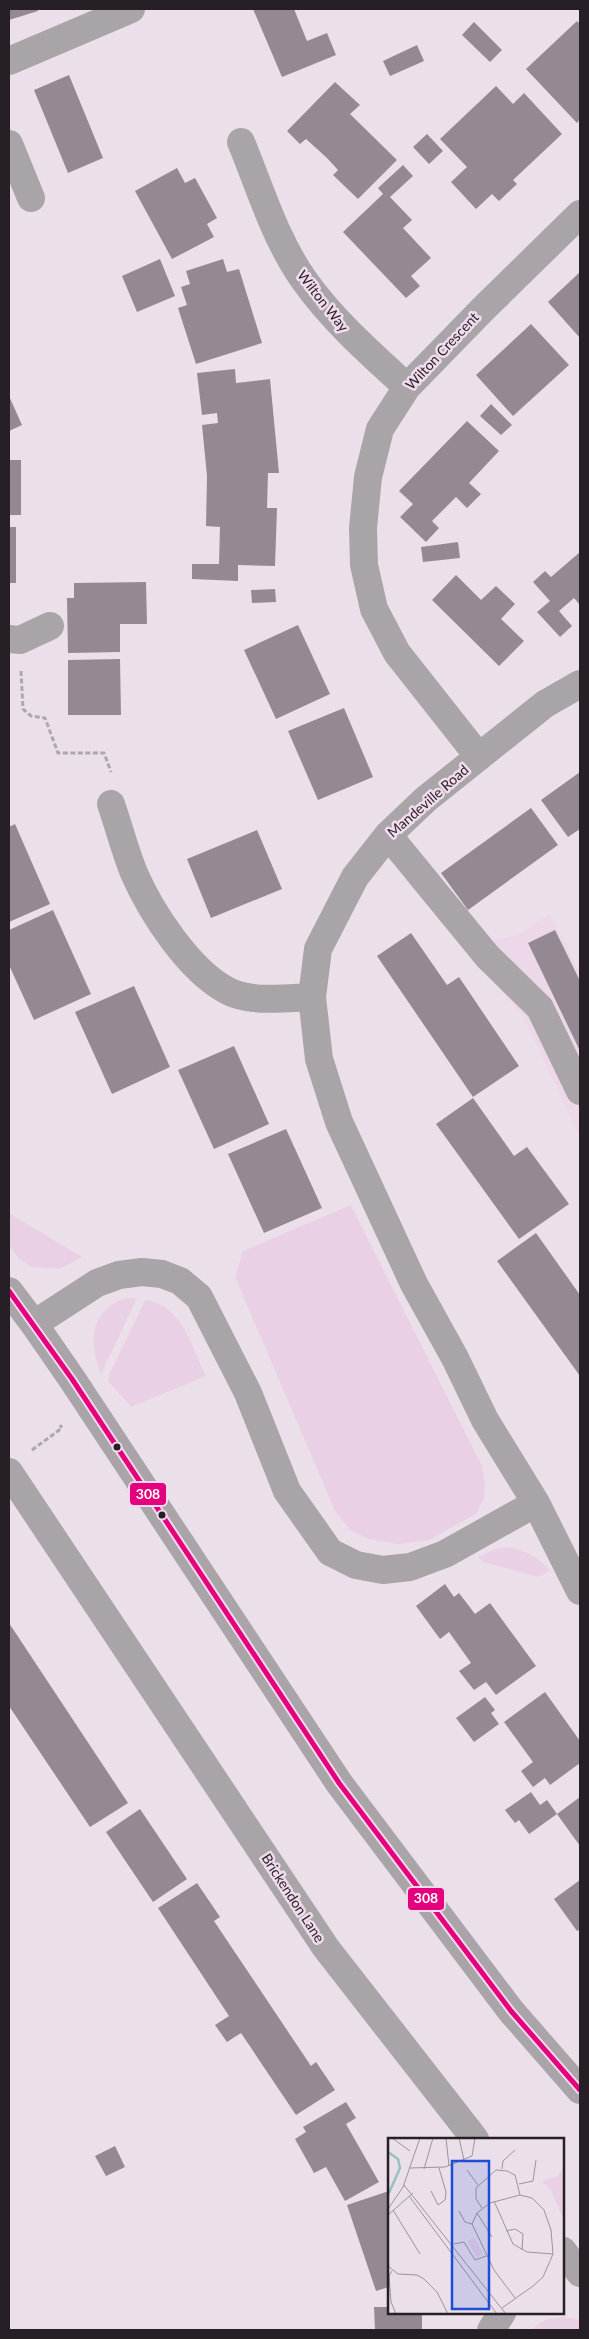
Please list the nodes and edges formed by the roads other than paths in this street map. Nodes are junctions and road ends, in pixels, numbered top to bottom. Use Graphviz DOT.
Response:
graph roads {
  1 [pos="131,9"];
  2 [pos="9,62"];
  3 [pos="241,142"];
  4 [pos="9,144"];
  5 [pos="31,198"];
  6 [pos="580,214"];
  7 [pos="407,387"];
  8 [pos="50,626"];
  9 [pos="14,640"];
  10 [pos="580,684"];
  11 [pos="479,757"];
  12 [pos="111,804"];
  13 [pos="388,835"];
  14 [pos="312,997"];
  15 [pos="580,1091"];
  16 [pos="9,1291"];
  17 [pos="34,1324"];
  18 [pos="9,1472"];
  19 [pos="536,1503"];
  20 [pos="580,1591"];
  21 [pos="580,2090"];
  22 [pos="474,2138"];
  23 [pos="501,2314"];
  24 [pos="491,2330"];
  1 -- 2 [label="street"];
  3 -- 7 [label="street, Wilton Way"];
  4 -- 5 [label="street"];
  6 -- 7 [label="street, Wilton Crescent"];
  7 -- 11 [label="street, Wilton Crescent"];
  8 -- 9 [label="street"];
  10 -- 11 [label="street, Mandeville Road"];
  11 -- 13 [label="street, Mandeville Road"];
  12 -- 14 [label="street"];
  13 -- 14 [label="street, Mandeville Road"];
  13 -- 15 [label="street"];
  14 -- 19 [label="street, Mandeville Road"];
  16 -- 17 [label="street"];
  17 -- 19 [label="street"];
  17 -- 21 [label="street"];
  18 -- 22 [label="street, Brickendon Lane"];
  19 -- 20 [label="street, Mandeville Road"];
  23 -- 24 [label="street"];
}
